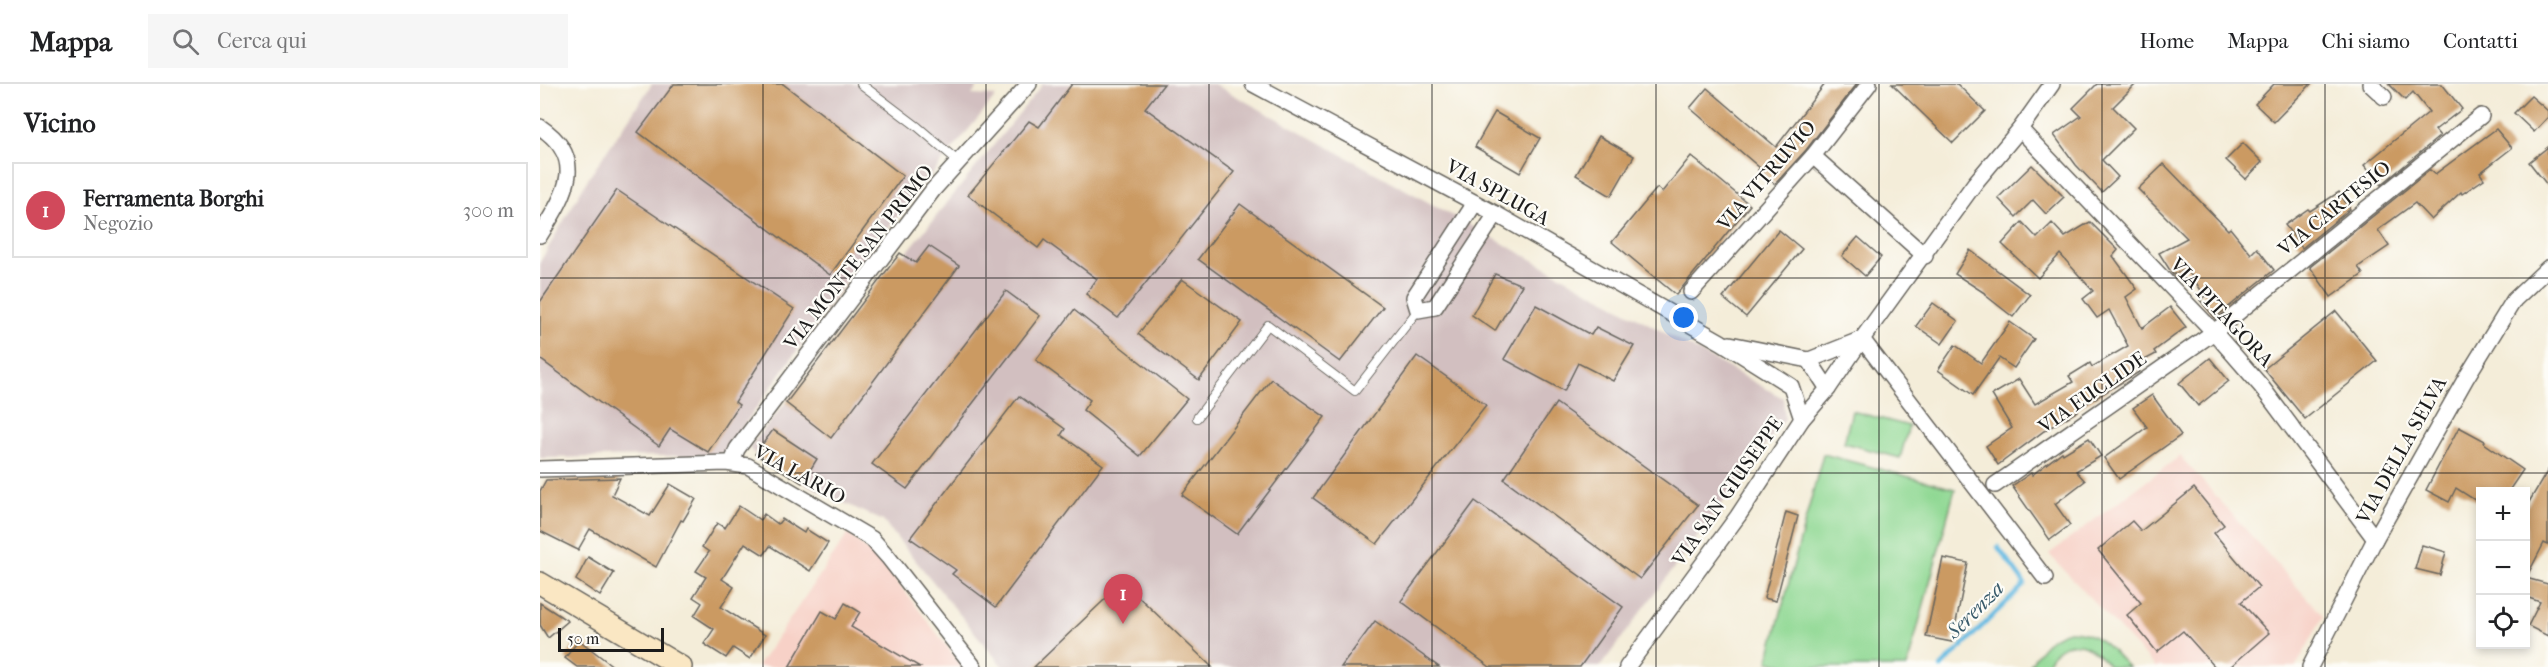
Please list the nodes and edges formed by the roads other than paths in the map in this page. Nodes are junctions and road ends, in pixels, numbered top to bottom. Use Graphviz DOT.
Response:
graph roads {
  1 [pos="861,84"];
  2 [pos="1029,84"];
  3 [pos="1253,84"];
  4 [pos="1869,84"];
  5 [pos="2052,84"];
  6 [pos="2370,84"];
  7 [pos="2384,97"];
  8 [pos="2481,116"];
  9 [pos="540,127"];
  10 [pos="2020,129"];
  11 [pos="1813,156"];
  12 [pos="959,162"];
  13 [pos="1475,203"];
  14 [pos="1496,214"];
  15 [pos="540,235"];
  16 [pos="1925,256"];
  17 [pos="2548,268"];
  18 [pos="1691,292"];
  19 [pos="1418,310"];
  20 [pos="2214,332"];
  21 [pos="1862,339"];
  22 [pos="1721,342"];
  23 [pos="1809,360"];
  24 [pos="1828,389"];
  25 [pos="1197,418"];
  26 [pos="1802,419"];
  27 [pos="732,463"];
  28 [pos="540,469"];
  29 [pos="1995,485"];
  30 [pos="2375,538"];
  31 [pos="2045,578"];
  32 [pos="540,583"];
  33 [pos="681,667"];
  34 [pos="974,667"];
  35 [pos="1627,667"];
  36 [pos="2310,667"];
  1 -- 12 [label="lane"];
  2 -- 12 [label="street, VIA MONTE SAN PRIMO"];
  3 -- 13 [label="street, VIA SPLUGA"];
  4 -- 11 [label="street, VIA VITRUVIO"];
  5 -- 10 [label="street, VIA SAN GIUSEPPE"];
  6 -- 7 [label="street"];
  8 -- 20 [label="street, VIA CARTESIO"];
  9 -- 15 [label="street"];
  10 -- 16 [label="street, VIA SAN GIUSEPPE"];
  10 -- 20 [label="street, VIA PITAGORA"];
  11 -- 16 [label="street"];
  11 -- 18 [label="street, VIA VITRUVIO"];
  12 -- 27 [label="street, VIA MONTE SAN PRIMO"];
  13 -- 14 [label="street, VIA SPLUGA"];
  13 -- 19 [label="street"];
  14 -- 19 [label="street"];
  14 -- 22 [label="street, VIA SPLUGA"];
  16 -- 21 [label="street, VIA SAN GIUSEPPE"];
  17 -- 30 [label="street, VIA DELLA SELVA"];
  19 -- 25 [label="lane"];
  20 -- 29 [label="street, VIA EUCLIDE"];
  20 -- 30 [label="street, VIA PITAGORA"];
  21 -- 23 [label="street"];
  21 -- 24 [label="street, VIA SAN GIUSEPPE"];
  21 -- 31 [label="street"];
  22 -- 23 [label="street, VIA SPLUGA"];
  22 -- 26 [label="street, VIA SPLUGA"];
  23 -- 24 [label="street"];
  24 -- 26 [label="street, VIA SAN GIUSEPPE"];
  26 -- 35 [label="street, VIA SAN GIUSEPPE"];
  27 -- 28 [label="street, VIA LARIO"];
  27 -- 34 [label="street, VIA LARIO"];
  30 -- 36 [label="street, VIA DELLA SELVA"];
  32 -- 33 [label="main road"];
}
